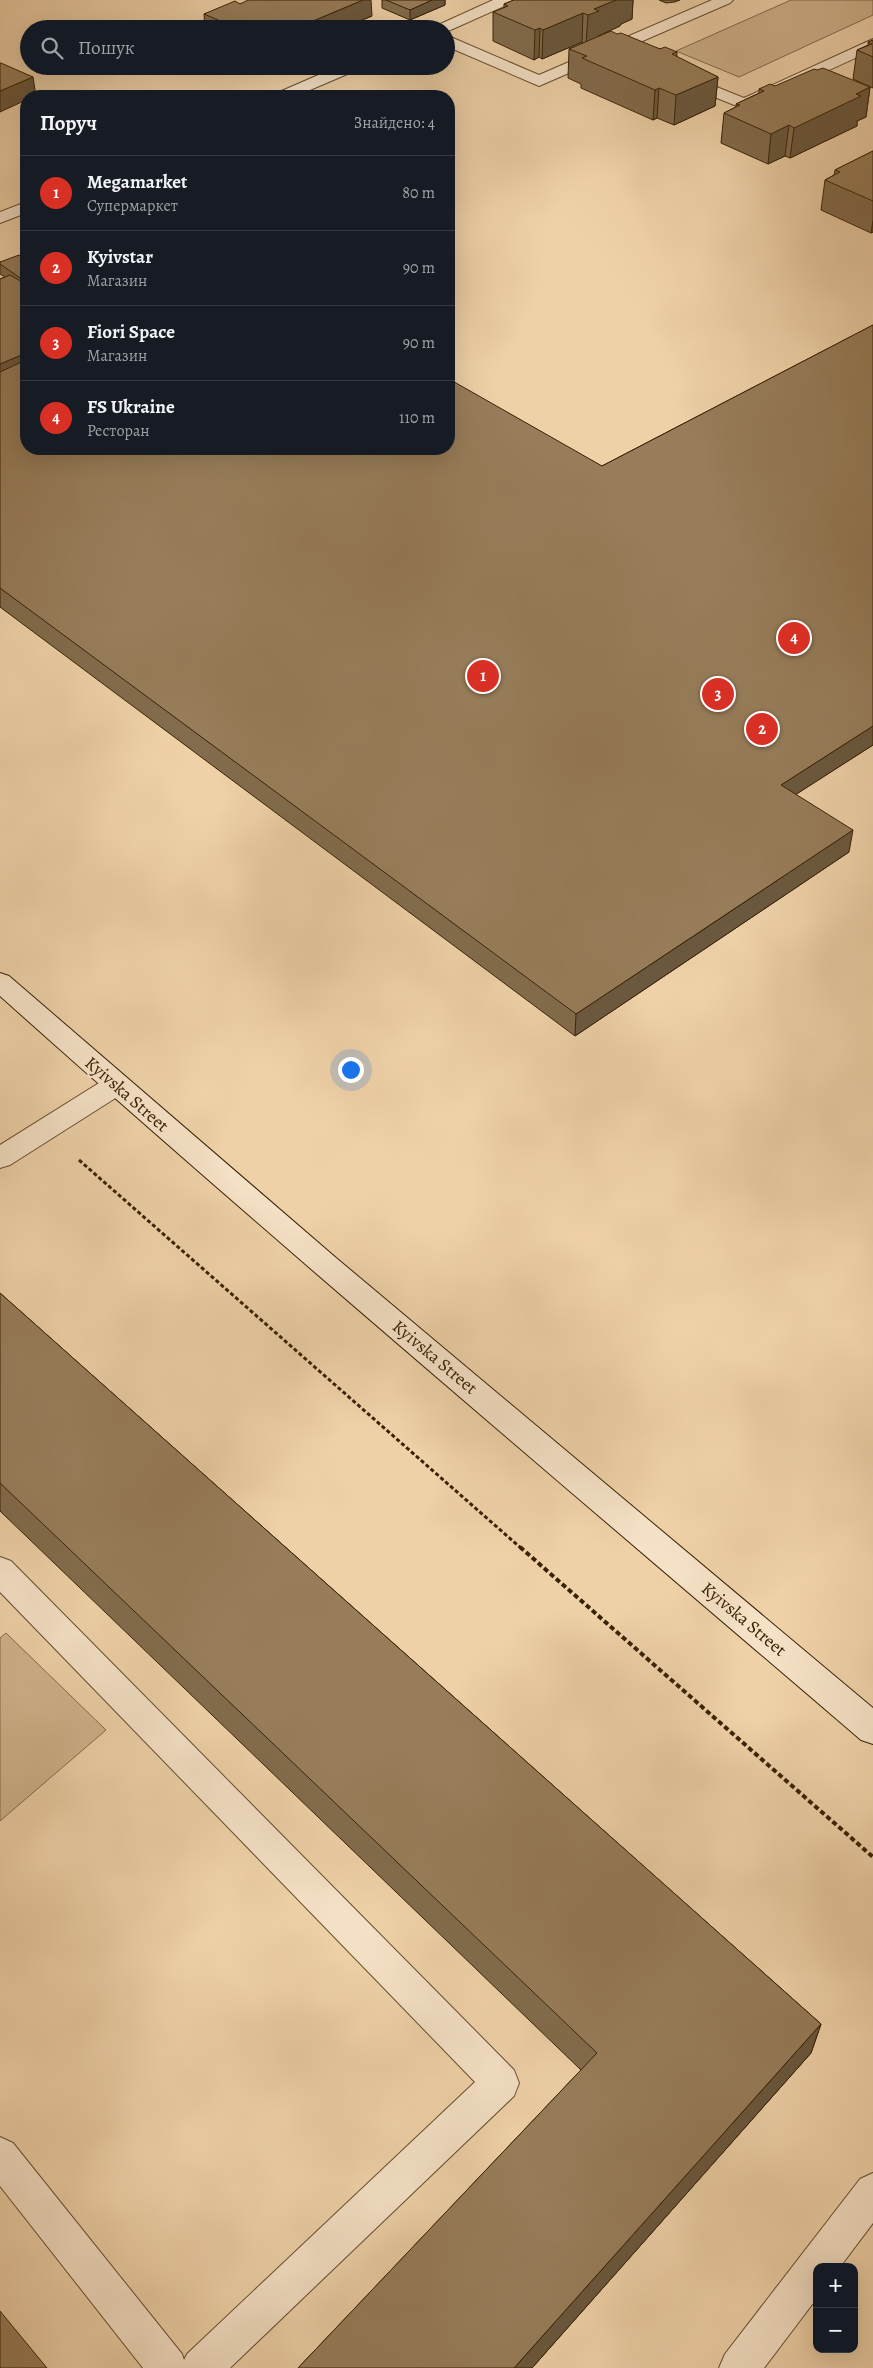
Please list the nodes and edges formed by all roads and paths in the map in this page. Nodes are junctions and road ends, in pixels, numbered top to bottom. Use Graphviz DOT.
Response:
graph roads {
  1 [pos="506,0"];
  2 [pos="725,0"];
  3 [pos="455,23"];
  4 [pos="455,44"];
  5 [pos="873,44"];
  6 [pos="613,49"];
  7 [pos="630,56"];
  8 [pos="666,71"];
  9 [pos="332,75"];
  10 [pos="297,90"];
  11 [pos="744,104"];
  12 [pos="727,112"];
  13 [pos="20,209"];
  14 [pos="0,218"];
  15 [pos="0,982"];
  16 [pos="116,1085"];
  17 [pos="45,1130"];
  18 [pos="0,1158"];
  19 [pos="0,1571"];
  20 [pos="873,1729"];
  21 [pos="873,1857"];
  22 [pos="0,2156"];
  23 [pos="873,2192"];
  24 [pos="168,2368"];
  25 [pos="201,2368"];
  26 [pos="739,2368"];
  1 -- 3 [label="street"];
  2 -- 6 [label="street"];
  4 -- 6 [label="street"];
  5 -- 11 [label="street"];
  6 -- 7 [label="street"];
  8 -- 11 [label="street"];
  9 -- 10 [label="street"];
  11 -- 12 [label="street"];
  13 -- 14 [label="street"];
  15 -- 16 [label="street, Kyivska Street"];
  16 -- 17 [label="street"];
  16 -- 20 [label="street, Kyivska Street"];
  17 -- 18 [label="street"];
  17 -- 21 [label="path"];
  19 -- 25 [label="street"];
  22 -- 24 [label="street"];
  23 -- 26 [label="street"];
}
